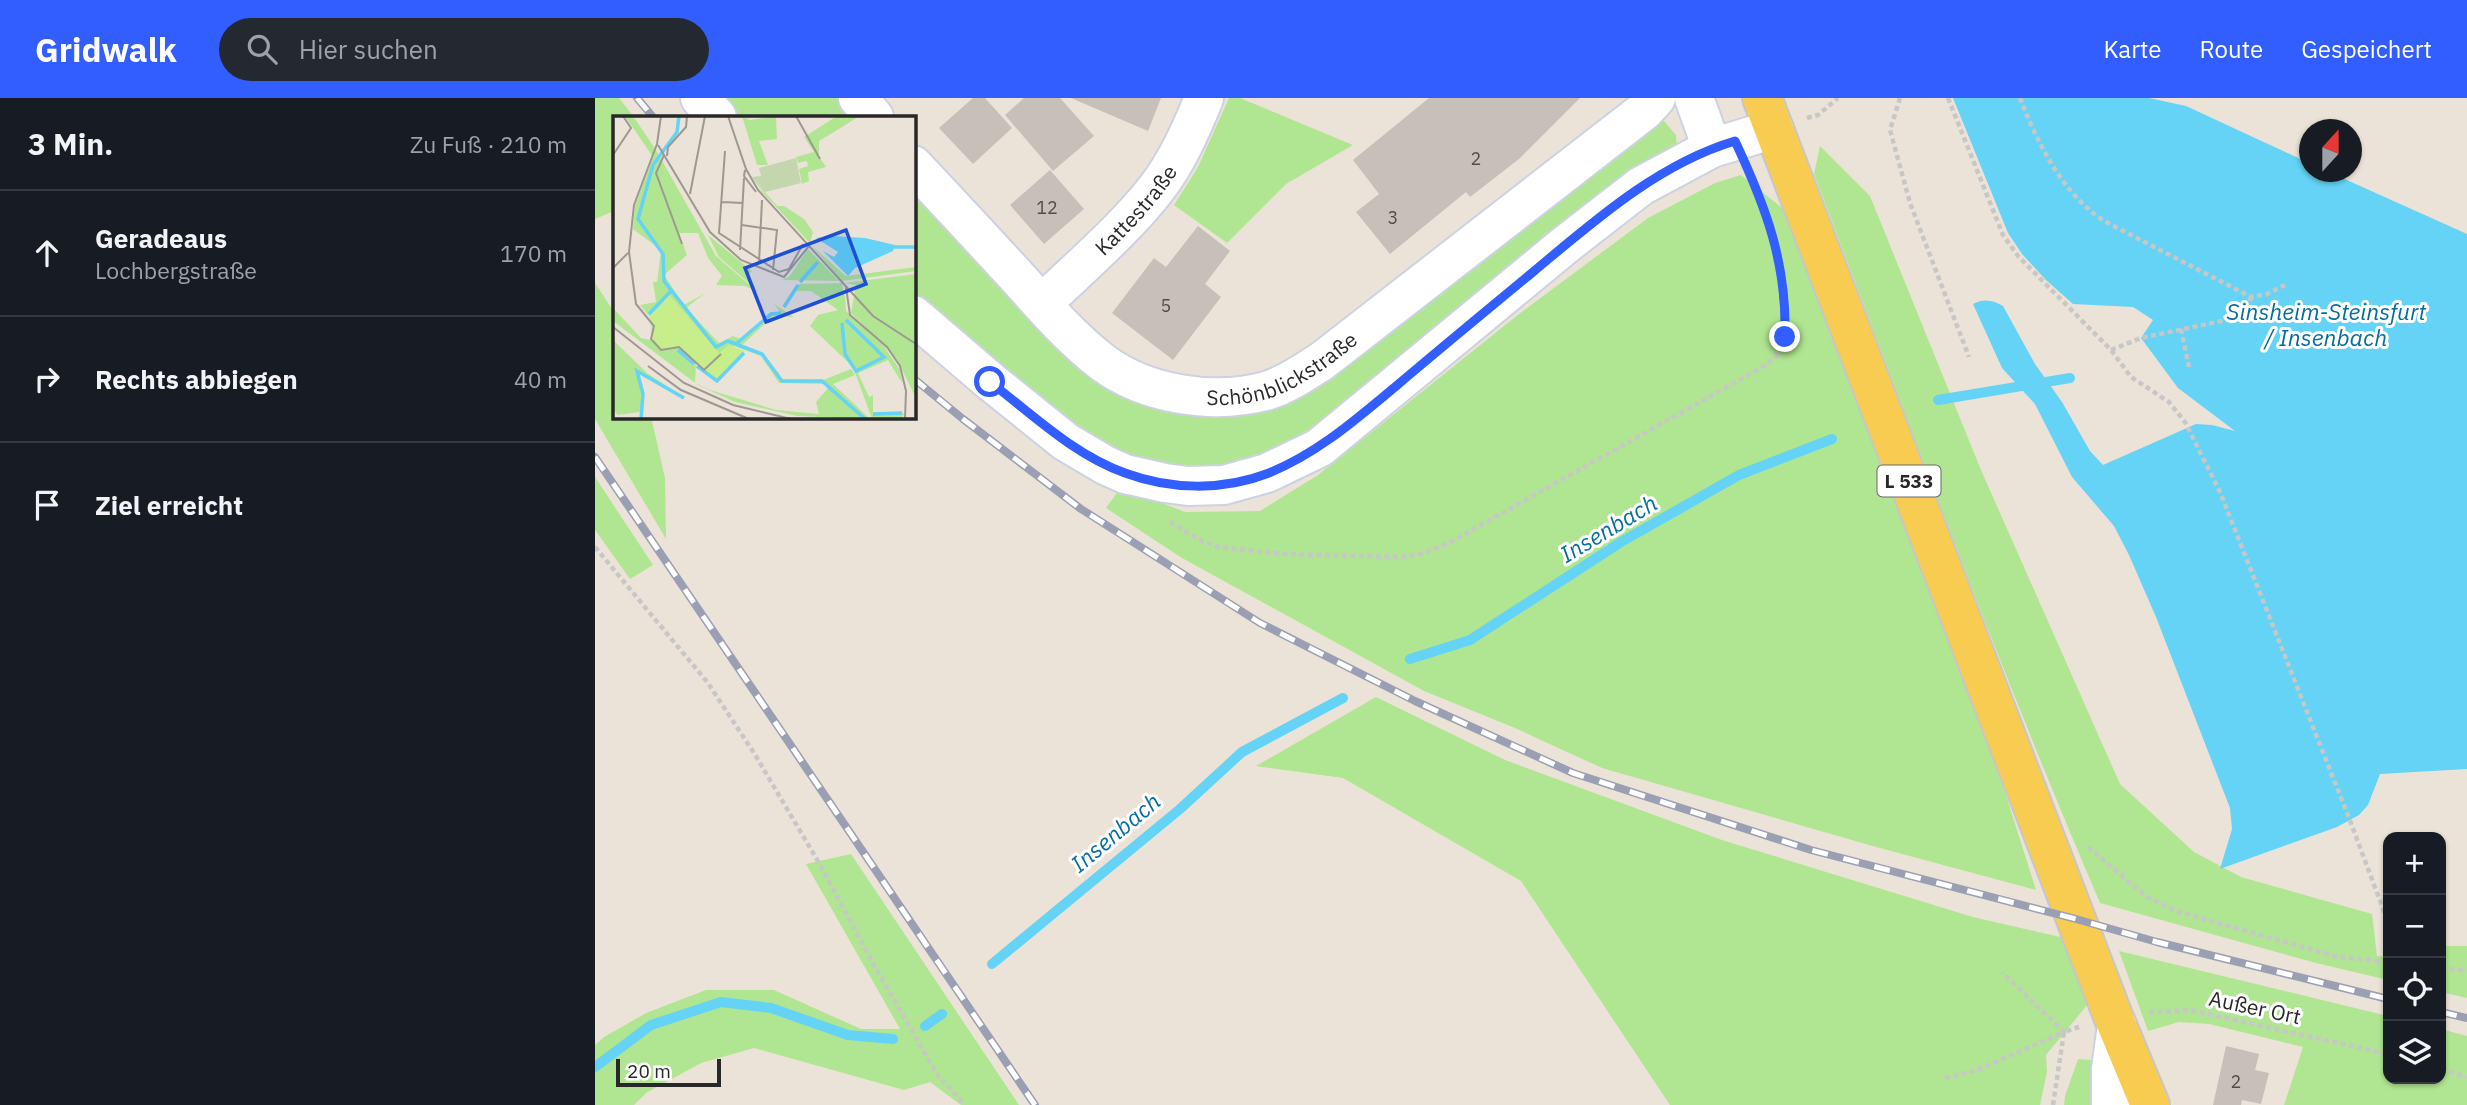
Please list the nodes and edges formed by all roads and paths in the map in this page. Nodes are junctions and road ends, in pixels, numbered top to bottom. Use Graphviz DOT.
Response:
graph roads {
  1 [pos="700,98"];
  2 [pos="858,98"];
  3 [pos="1204,98"];
  4 [pos="1656,98"];
  5 [pos="1694,98"];
  6 [pos="1900,98"];
  7 [pos="1948,98"];
  8 [pos="2020,98"];
  9 [pos="1768,113"];
  10 [pos="716,116"];
  11 [pos="873,116"];
  12 [pos="1712,148"];
  13 [pos="915,167"];
  14 [pos="1774,236"];
  15 [pos="2285,285"];
  16 [pos="2251,298"];
  17 [pos="1042,304"];
  18 [pos="915,318"];
  19 [pos="2181,329"];
  20 [pos="2111,350"];
  21 [pos="1969,356"];
  22 [pos="2189,367"];
  23 [pos="595,547"];
  24 [pos="1239,551"];
  25 [pos="2044,833"];
  26 [pos="2383,909"];
  27 [pos="2383,962"];
  28 [pos="2446,969"];
  29 [pos="2467,970"];
  30 [pos="2002,972"];
  31 [pos="2115,1021"];
  32 [pos="2064,1032"];
  33 [pos="2383,1053"];
  34 [pos="2446,1071"];
  35 [pos="2467,1077"];
  36 [pos="1945,1078"];
  37 [pos="965,1105"];
  38 [pos="2053,1105"];
  39 [pos="2111,1105"];
  40 [pos="2150,1105"];
  1 -- 10 [label="street"];
  2 -- 11 [label="street"];
  3 -- 17 [label="street, Kattestraße"];
  4 -- 17 [label="street, Schönblickstraße"];
  5 -- 12 [label="street"];
  6 -- 21 [label="path"];
  7 -- 20 [label="path"];
  8 -- 16 [label="path"];
  9 -- 12 [label="street"];
  9 -- 25 [label="main road, L 533"];
  12 -- 18 [label="street"];
  13 -- 17 [label="street, Schönblickstraße"];
  14 -- 24 [label="path"];
  15 -- 16 [label="path"];
  16 -- 19 [label="path"];
  19 -- 20 [label="path"];
  19 -- 22 [label="path"];
  20 -- 26 [label="path"];
  23 -- 37 [label="path"];
  25 -- 27 [label="path"];
  25 -- 31 [label="main road, L 533"];
  28 -- 29 [label="path"];
  30 -- 32 [label="path"];
  31 -- 32 [label="path, Außer Ort"];
  31 -- 33 [label="path, Außer Ort"];
  31 -- 39 [label="street"];
  31 -- 40 [label="main road, L 533"];
  32 -- 36 [label="path, Außer Ort"];
  32 -- 38 [label="path"];
  34 -- 35 [label="path"];
}
